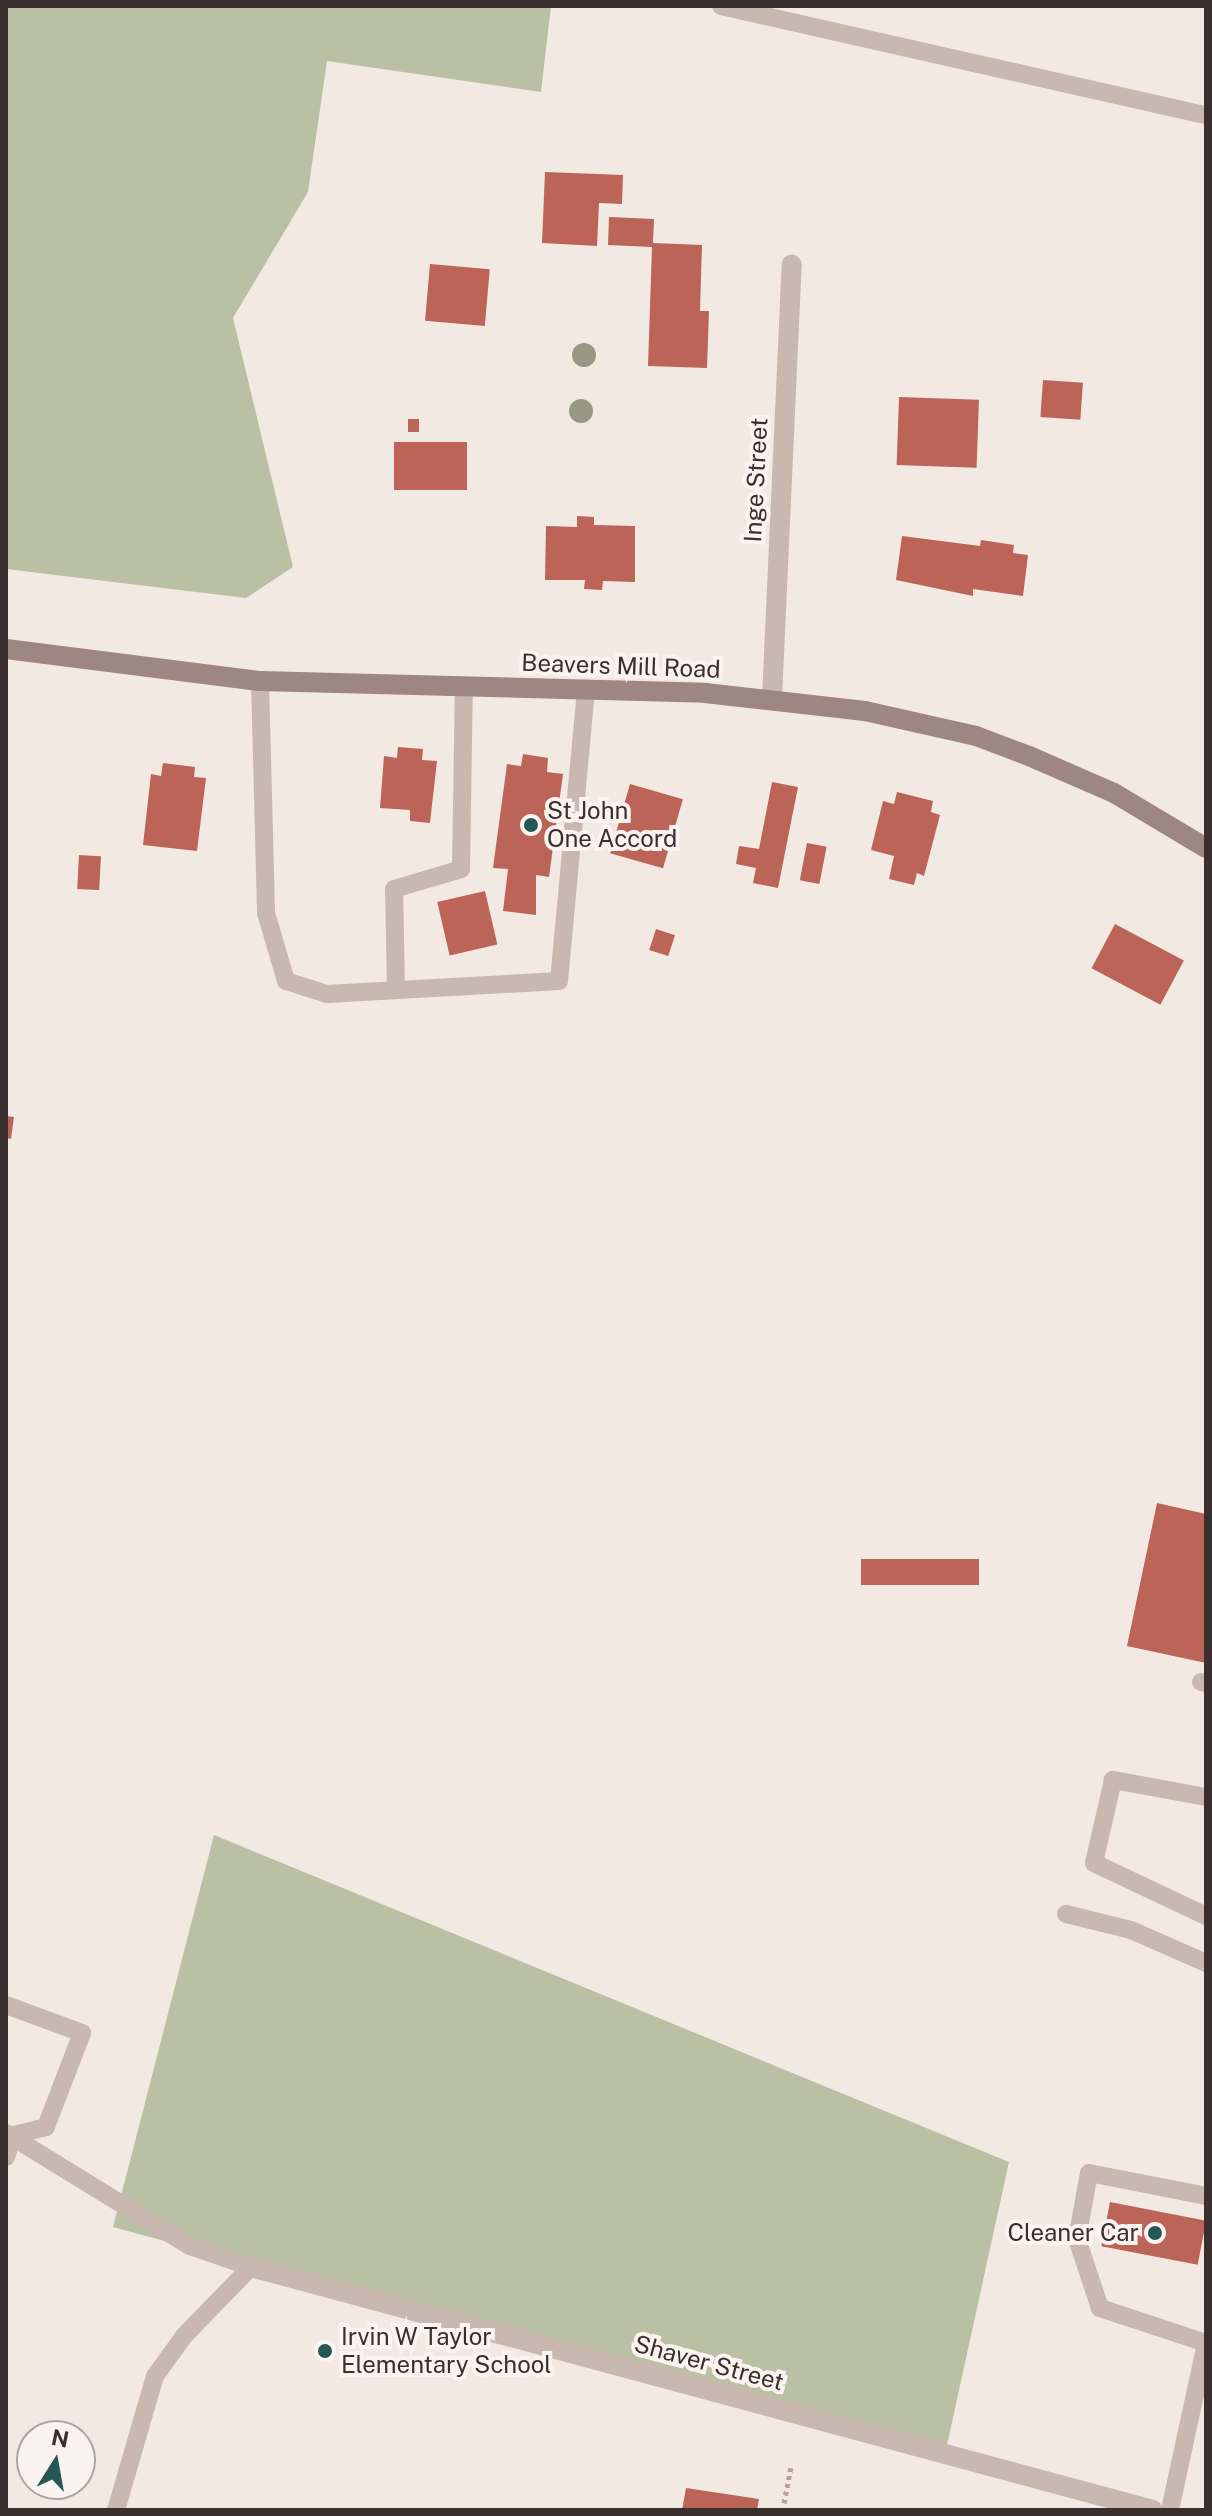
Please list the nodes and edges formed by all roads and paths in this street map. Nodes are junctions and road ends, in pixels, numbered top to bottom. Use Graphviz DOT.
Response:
graph roads {
  1 [pos="729,7"];
  2 [pos="1206,115"];
  3 [pos="792,264"];
  4 [pos="6,649"];
  5 [pos="260,681"];
  6 [pos="464,688"];
  7 [pos="586,690"];
  8 [pos="772,698"];
  9 [pos="1206,848"];
  10 [pos="396,990"];
  11 [pos="1206,1797"];
  12 [pos="1066,1914"];
  13 [pos="1206,1916"];
  14 [pos="1206,1963"];
  15 [pos="6,2005"];
  16 [pos="9,2134"];
  17 [pos="6,2157"];
  18 [pos="1206,2196"];
  19 [pos="251,2267"];
  20 [pos="791,2468"];
  21 [pos="784,2503"];
  22 [pos="116,2510"];
  23 [pos="1153,2510"];
  24 [pos="1170,2510"];
  1 -- 2 [label="lane"];
  3 -- 8 [label="street, Inge Street"];
  4 -- 5 [label="street, Beavers Mill Road"];
  5 -- 6 [label="street, Beavers Mill Road"];
  5 -- 10 [label="lane"];
  6 -- 7 [label="street, Beavers Mill Road"];
  6 -- 10 [label="lane"];
  7 -- 8 [label="street, Beavers Mill Road"];
  7 -- 10 [label="lane"];
  8 -- 9 [label="street, Beavers Mill Road"];
  11 -- 13 [label="lane"];
  12 -- 14 [label="lane"];
  15 -- 16 [label="lane"];
  16 -- 17 [label="lane"];
  16 -- 19 [label="lane"];
  18 -- 24 [label="lane"];
  19 -- 22 [label="lane"];
  19 -- 23 [label="street, Shaver Street"];
  20 -- 21 [label="path"];
}
